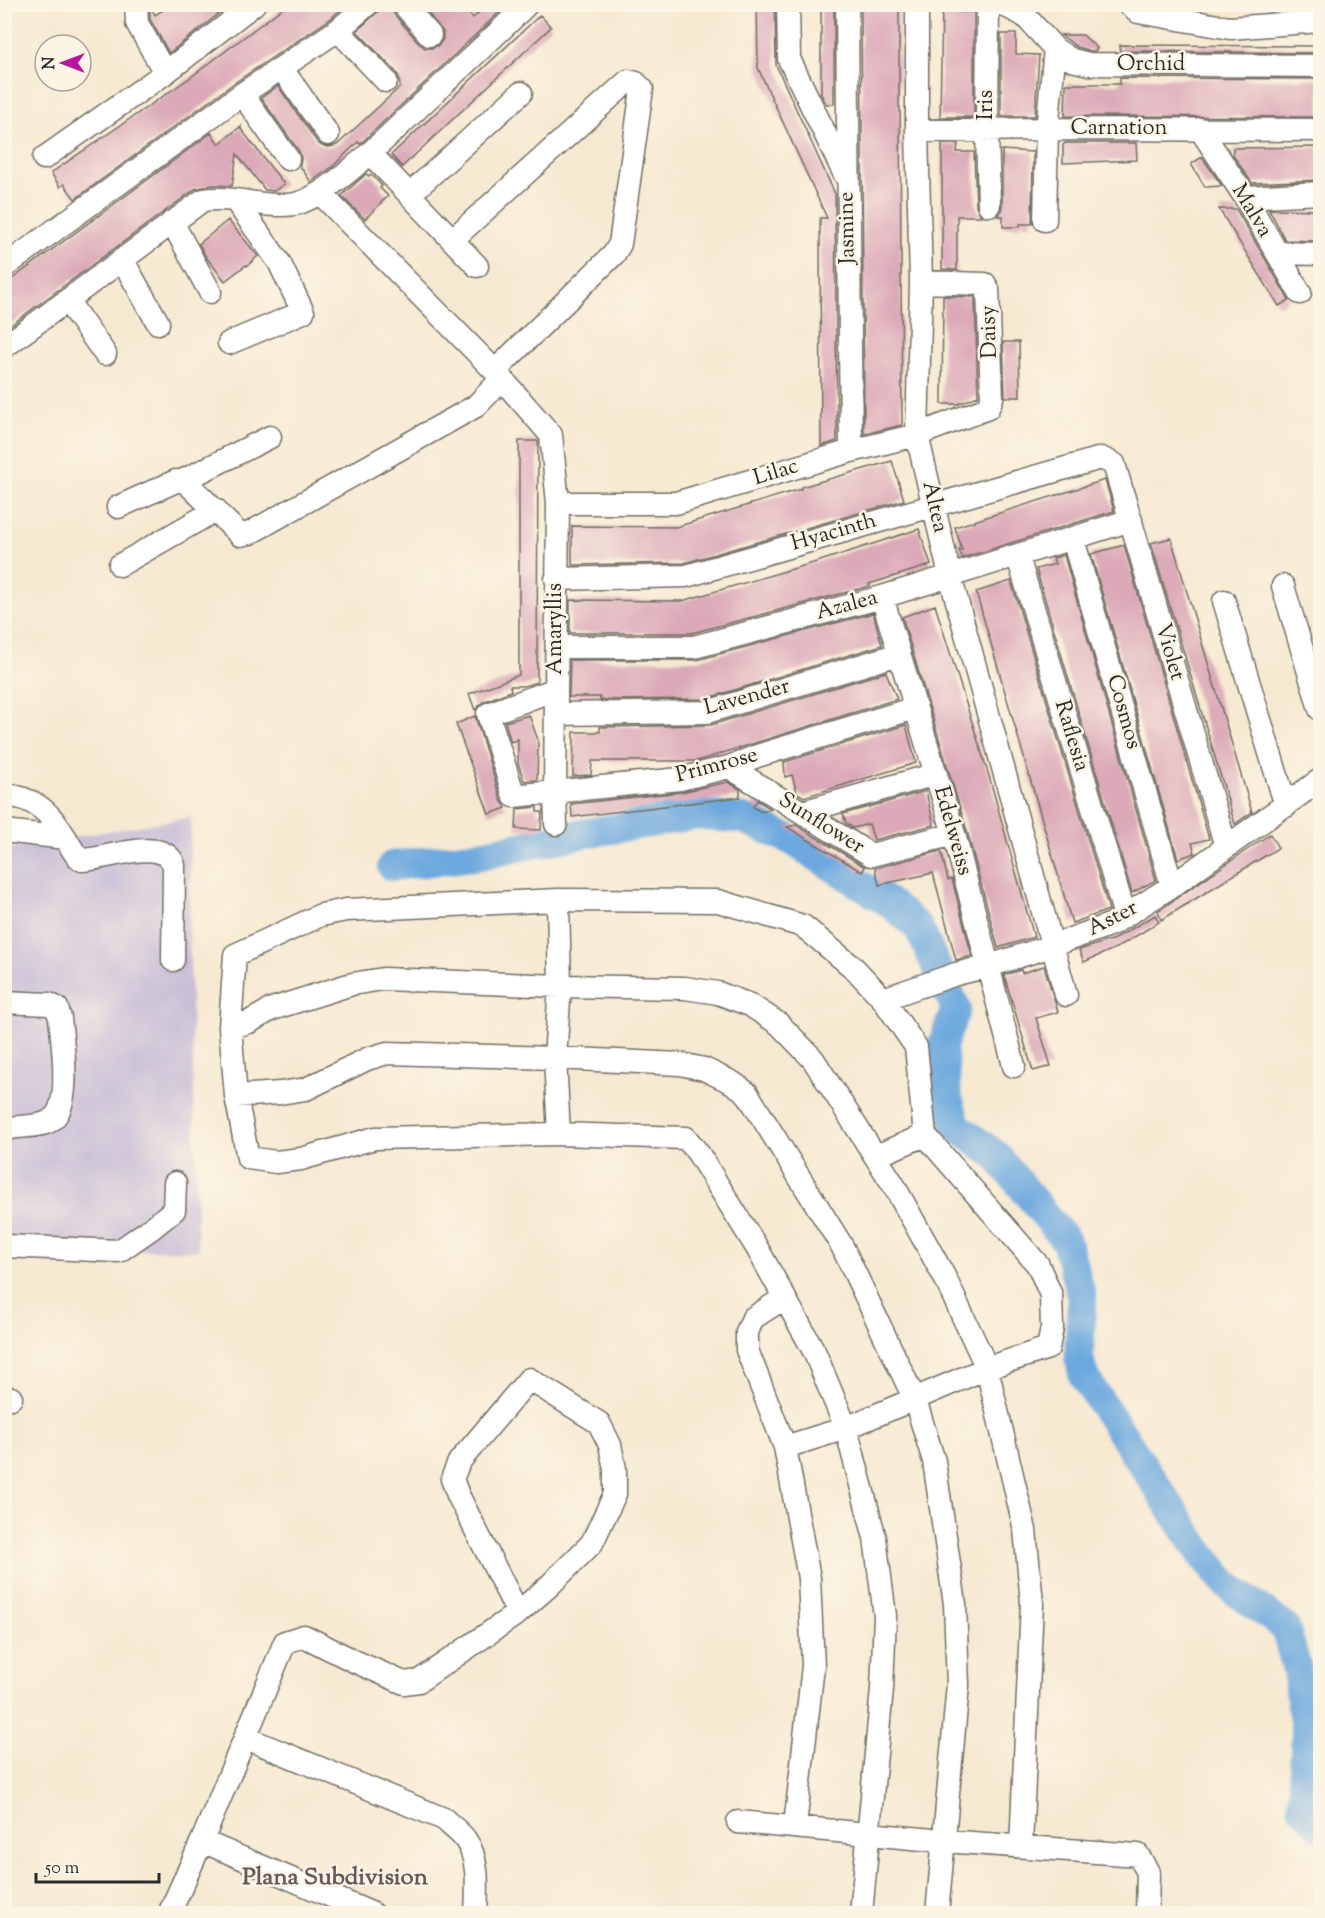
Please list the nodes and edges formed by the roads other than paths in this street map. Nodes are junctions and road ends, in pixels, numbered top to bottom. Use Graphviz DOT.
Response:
graph roads {
  1 [pos="136,4"];
  2 [pos="254,4"];
  3 [pos="368,4"];
  4 [pos="403,4"];
  5 [pos="527,4"];
  6 [pos="788,4"];
  7 [pos="847,4"];
  8 [pos="917,4"];
  9 [pos="988,4"];
  10 [pos="1002,4"];
  11 [pos="1129,4"];
  12 [pos="1320,21"];
  13 [pos="338,30"];
  14 [pos="430,35"];
  15 [pos="1055,49"];
  16 [pos="1320,66"];
  17 [pos="282,69"];
  18 [pos="165,73"];
  19 [pos="386,81"];
  20 [pos="521,93"];
  21 [pos="242,94"];
  22 [pos="1047,129"];
  23 [pos="1200,129"];
  24 [pos="987,130"];
  25 [pos="1320,130"];
  26 [pos="917,131"];
  27 [pos="328,134"];
  28 [pos="370,153"];
  29 [pos="44,158"];
  30 [pos="288,159"];
  31 [pos="848,182"];
  32 [pos="320,193"];
  33 [pos="1320,193"];
  34 [pos="410,194"];
  35 [pos="1245,197"];
  36 [pos="235,200"];
  37 [pos="989,205"];
  38 [pos="1045,220"];
  39 [pos="172,222"];
  40 [pos="453,239"];
  41 [pos="1276,253"];
  42 [pos="1320,254"];
  43 [pos="123,261"];
  44 [pos="477,266"];
  45 [pos="4,267"];
  46 [pos="921,282"];
  47 [pos="210,292"];
  48 [pos="1300,294"];
  49 [pos="68,302"];
  50 [pos="158,324"];
  51 [pos="229,343"];
  52 [pos="4,346"];
  53 [pos="105,354"];
  54 [pos="499,375"];
  55 [pos="988,408"];
  56 [pos="917,435"];
  57 [pos="270,437"];
  58 [pos="851,451"];
  59 [pos="1108,460"];
  60 [pos="182,481"];
  61 [pos="558,503"];
  62 [pos="934,505"];
  63 [pos="118,507"];
  64 [pos="216,510"];
  65 [pos="1131,520"];
  66 [pos="1074,539"];
  67 [pos="1018,557"];
  68 [pos="120,564"];
  69 [pos="950,576"];
  70 [pos="556,579"];
  71 [pos="1283,586"];
  72 [pos="882,597"];
  73 [pos="1224,601"];
  74 [pos="557,647"];
  75 [pos="898,654"];
  76 [pos="556,689"];
  77 [pos="915,708"];
  78 [pos="1320,710"];
  79 [pos="556,714"];
  80 [pos="729,766"];
  81 [pos="936,774"];
  82 [pos="1320,780"];
  83 [pos="555,792"];
  84 [pos="4,795"];
  85 [pos="1286,806"];
  86 [pos="802,812"];
  87 [pos="556,824"];
  88 [pos="4,831"];
  89 [pos="954,834"];
  90 [pos="66,838"];
  91 [pos="1226,848"];
  92 [pos="1172,886"];
  93 [pos="558,900"];
  94 [pos="1125,916"];
  95 [pos="1051,946"];
  96 [pos="173,960"];
  97 [pos="989,966"];
  98 [pos="560,986"];
  99 [pos="1066,995"];
  100 [pos="883,999"];
  101 [pos="4,1002"];
  102 [pos="230,1027"];
  103 [pos="555,1058"];
  104 [pos="1014,1066"];
  105 [pos="236,1096"];
  106 [pos="4,1127"];
  107 [pos="559,1134"];
  108 [pos="925,1135"];
  109 [pos="876,1156"];
  110 [pos="175,1183"];
  111 [pos="4,1245"];
  112 [pos="784,1298"];
  113 [pos="987,1368"];
  114 [pos="915,1400"];
  115 [pos="846,1428"];
  116 [pos="785,1447"];
  117 [pos="518,1613"];
  118 [pos="246,1738"];
  119 [pos="738,1822"];
  120 [pos="795,1826"];
  121 [pos="868,1833"];
  122 [pos="944,1840"];
  123 [pos="202,1841"];
  124 [pos="1021,1846"];
  125 [pos="169,1914"];
  126 [pos="373,1914"];
  127 [pos="476,1914"];
  128 [pos="861,1914"];
  129 [pos="937,1914"];
  130 [pos="1147,1914"];
  1 -- 18 [label="street"];
  2 -- 18 [label="street"];
  3 -- 13 [label="street"];
  4 -- 14 [label="street"];
  5 -- 28 [label="street"];
  6 -- 31 [label="street"];
  7 -- 31 [label="street, Jasmine"];
  8 -- 26 [label="street, Altea"];
  9 -- 24 [label="street, Iris"];
  10 -- 15 [label="street, Orchid"];
  11 -- 12 [label="street"];
  13 -- 17 [label="street"];
  13 -- 19 [label="street"];
  15 -- 16 [label="street, Orchid"];
  15 -- 22 [label="street"];
  17 -- 21 [label="street"];
  17 -- 27 [label="street"];
  18 -- 29 [label="street"];
  20 -- 34 [label="street"];
  21 -- 30 [label="street"];
  21 -- 45 [label="street"];
  22 -- 23 [label="street, Carnation"];
  22 -- 24 [label="street, Carnation"];
  22 -- 38 [label="street"];
  23 -- 25 [label="street, Carnation"];
  23 -- 35 [label="street, Malva"];
  24 -- 26 [label="street, Carnation"];
  24 -- 37 [label="street, Iris"];
  26 -- 46 [label="street, Altea"];
  28 -- 32 [label="street"];
  28 -- 34 [label="street"];
  31 -- 58 [label="street, Jasmine"];
  32 -- 36 [label="street"];
  32 -- 54 [label="street"];
  33 -- 35 [label="street"];
  34 -- 40 [label="street"];
  35 -- 41 [label="street, Malva"];
  36 -- 39 [label="street"];
  36 -- 51 [label="street"];
  39 -- 43 [label="street"];
  39 -- 47 [label="street"];
  40 -- 44 [label="street"];
  40 -- 54 [label="street"];
  41 -- 42 [label="street"];
  41 -- 48 [label="street, Malva"];
  43 -- 49 [label="street"];
  43 -- 50 [label="street"];
  46 -- 55 [label="street, Daisy"];
  46 -- 56 [label="street, Altea"];
  49 -- 52 [label="street"];
  49 -- 53 [label="street"];
  54 -- 61 [label="street, Amaryllis"];
  54 -- 64 [label="street"];
  55 -- 56 [label="street, Lilac"];
  56 -- 58 [label="street, Lilac"];
  56 -- 62 [label="street, Altea"];
  57 -- 60 [label="street"];
  58 -- 61 [label="street, Lilac"];
  59 -- 62 [label="street, Hyacinth"];
  59 -- 65 [label="street, Violet"];
  60 -- 63 [label="street"];
  60 -- 64 [label="street"];
  61 -- 70 [label="street, Amaryllis"];
  62 -- 69 [label="street, Altea"];
  62 -- 70 [label="street, Hyacinth"];
  64 -- 68 [label="street"];
  65 -- 66 [label="street, Azalea"];
  65 -- 91 [label="street, Violet"];
  66 -- 67 [label="street, Azalea"];
  66 -- 92 [label="street, Cosmos"];
  67 -- 69 [label="street, Azalea"];
  67 -- 94 [label="street, Raflesia"];
  69 -- 72 [label="street, Azalea"];
  69 -- 95 [label="street, Altea"];
  70 -- 74 [label="street, Amaryllis"];
  71 -- 78 [label="street"];
  72 -- 74 [label="street, Azalea"];
  72 -- 75 [label="street, Edelweiss"];
  73 -- 85 [label="street"];
  74 -- 76 [label="street, Amaryllis"];
  75 -- 77 [label="street, Edelweiss"];
  75 -- 79 [label="street, Lavender"];
  76 -- 79 [label="street, Amaryllis"];
  76 -- 83 [label="street, Primrose"];
  77 -- 80 [label="street, Primrose"];
  77 -- 81 [label="street, Edelweiss"];
  79 -- 83 [label="street, Amaryllis"];
  80 -- 83 [label="street, Primrose"];
  80 -- 86 [label="street, Sunflower"];
  81 -- 86 [label="street"];
  81 -- 89 [label="street, Edelweiss"];
  82 -- 85 [label="street, Aster"];
  83 -- 87 [label="street, Amaryllis"];
  84 -- 90 [label="street"];
  85 -- 91 [label="street, Aster"];
  86 -- 89 [label="street, Sunflower"];
  88 -- 90 [label="street"];
  89 -- 97 [label="street, Edelweiss"];
  90 -- 96 [label="street"];
  91 -- 92 [label="street, Aster"];
  92 -- 94 [label="street, Aster"];
  93 -- 98 [label="street"];
  93 -- 100 [label="street"];
  93 -- 102 [label="street"];
  94 -- 95 [label="street, Aster"];
  95 -- 97 [label="street, Aster"];
  95 -- 99 [label="street, Altea"];
  97 -- 100 [label="street, Aster"];
  97 -- 104 [label="street, Edelweiss"];
  98 -- 102 [label="street"];
  98 -- 103 [label="street"];
  98 -- 109 [label="street"];
  100 -- 108 [label="street"];
  101 -- 106 [label="street"];
  102 -- 105 [label="street"];
  103 -- 105 [label="street"];
  103 -- 107 [label="street"];
  103 -- 114 [label="street"];
  105 -- 107 [label="street"];
  107 -- 112 [label="street"];
  108 -- 109 [label="street"];
  108 -- 113 [label="street"];
  109 -- 113 [label="street"];
  110 -- 111 [label="street"];
  112 -- 115 [label="street"];
  112 -- 116 [label="street"];
  113 -- 114 [label="street"];
  113 -- 124 [label="street"];
  114 -- 115 [label="street"];
  114 -- 122 [label="street"];
  115 -- 116 [label="street"];
  115 -- 121 [label="street"];
  116 -- 120 [label="street"];
  117 -- 117 [label="street"];
  117 -- 118 [label="street"];
  118 -- 123 [label="street"];
  118 -- 127 [label="street"];
  119 -- 120 [label="street"];
  120 -- 121 [label="street"];
  121 -- 122 [label="street"];
  121 -- 128 [label="street"];
  122 -- 124 [label="street"];
  122 -- 129 [label="street"];
  123 -- 125 [label="street"];
  123 -- 126 [label="street"];
  124 -- 130 [label="street"];
}
